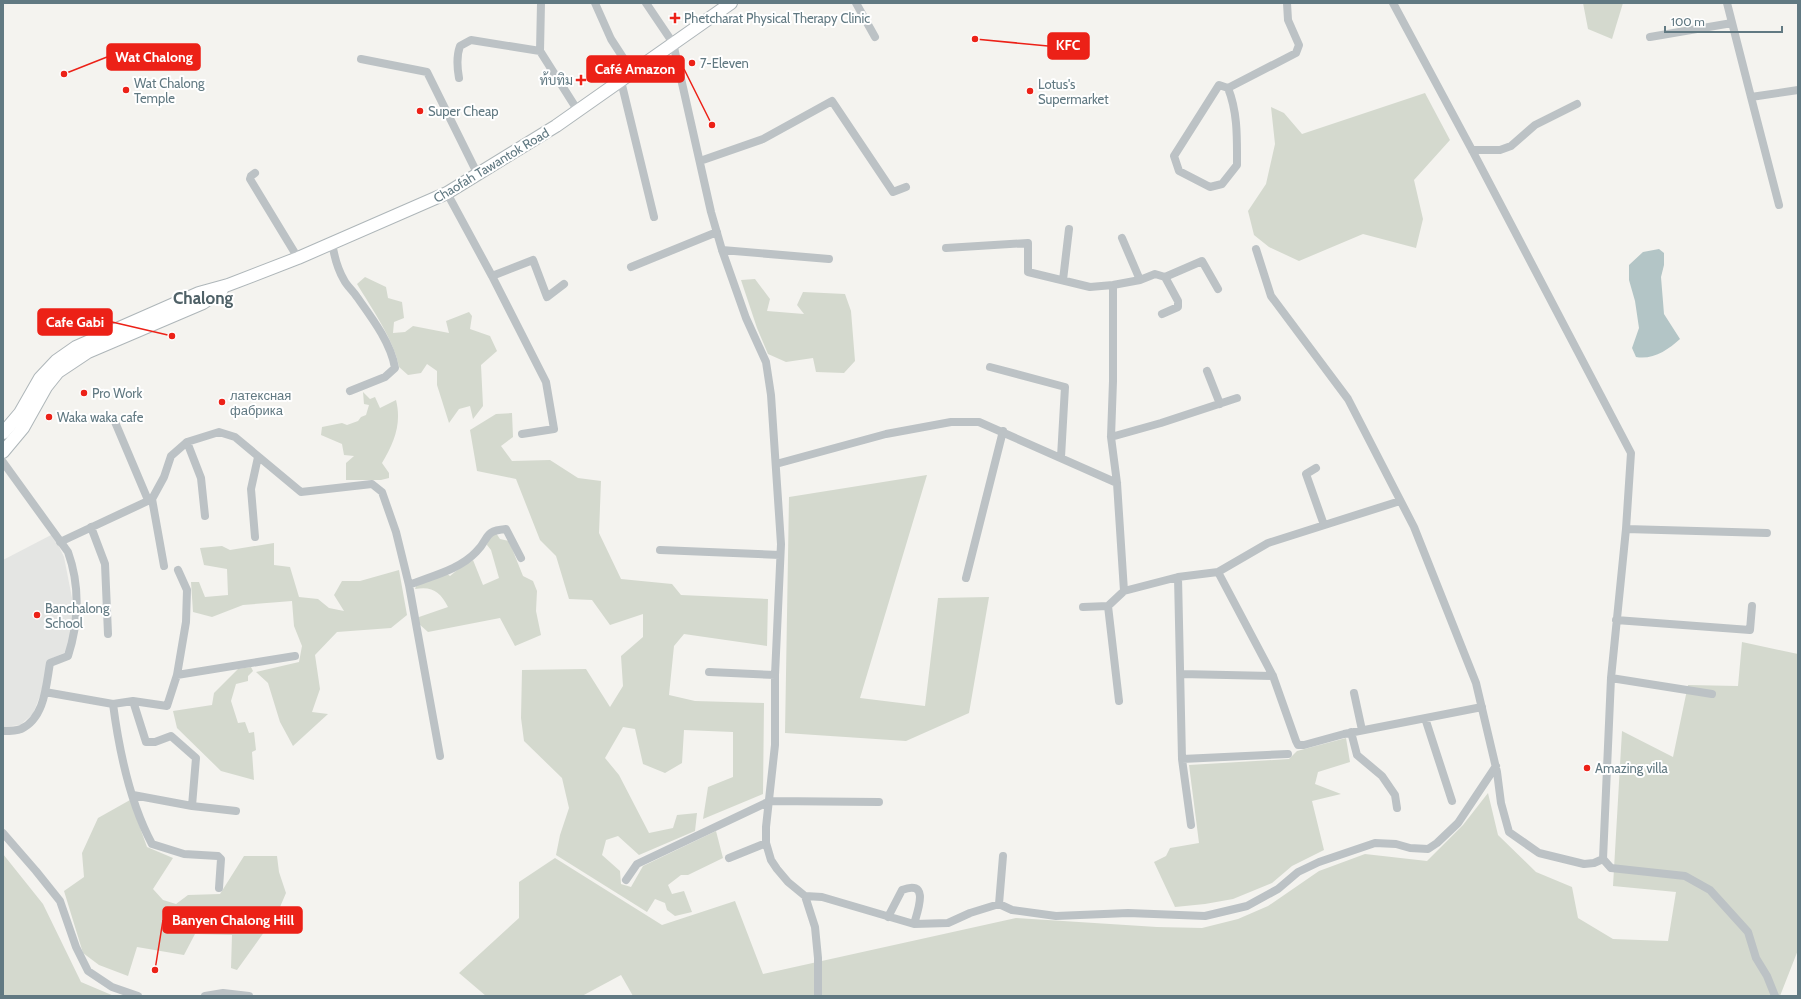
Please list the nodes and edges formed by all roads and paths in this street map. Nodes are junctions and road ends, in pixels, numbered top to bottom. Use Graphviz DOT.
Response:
graph roads {
  1 [pos="540,3"];
  2 [pos="595,3"];
  3 [pos="646,3"];
  4 [pos="732,3"];
  5 [pos="856,3"];
  6 [pos="1287,3"];
  7 [pos="1393,3"];
  8 [pos="1727,3"];
  9 [pos="1732,23"];
  10 [pos="876,37"];
  11 [pos="1650,37"];
  12 [pos="673,43"];
  13 [pos="540,51"];
  14 [pos="361,59"];
  15 [pos="633,73"];
  16 [pos="459,78"];
  17 [pos="621,81"];
  18 [pos="1228,88"];
  19 [pos="1798,90"];
  20 [pos="1751,97"];
  21 [pos="1577,104"];
  22 [pos="578,111"];
  23 [pos="1472,150"];
  24 [pos="700,161"];
  25 [pos="255,172"];
  26 [pos="478,175"];
  27 [pos="906,188"];
  28 [pos="447,193"];
  29 [pos="1779,205"];
  30 [pos="654,217"];
  31 [pos="1069,229"];
  32 [pos="717,232"];
  33 [pos="1122,238"];
  34 [pos="332,242"];
  35 [pos="946,248"];
  36 [pos="1256,249"];
  37 [pos="722,250"];
  38 [pos="298,258"];
  39 [pos="829,259"];
  40 [pos="631,267"];
  41 [pos="492,276"];
  42 [pos="1165,277"];
  43 [pos="1063,280"];
  44 [pos="1140,280"];
  45 [pos="564,284"];
  46 [pos="1113,285"];
  47 [pos="1218,289"];
  48 [pos="1162,314"];
  49 [pos="130,328"];
  50 [pos="990,367"];
  51 [pos="1207,371"];
  52 [pos="350,391"];
  53 [pos="1237,398"];
  54 [pos="1220,404"];
  55 [pos="115,422"];
  56 [pos="1003,431"];
  57 [pos="3,434"];
  58 [pos="522,434"];
  59 [pos="1111,437"];
  60 [pos="187,442"];
  61 [pos="3,452"];
  62 [pos="258,457"];
  63 [pos="1061,457"];
  64 [pos="3,462"];
  65 [pos="776,464"];
  66 [pos="1316,468"];
  67 [pos="1117,483"];
  68 [pos="150,499"];
  69 [pos="1400,501"];
  70 [pos="205,516"];
  71 [pos="1324,525"];
  72 [pos="91,527"];
  73 [pos="1626,529"];
  74 [pos="1767,534"];
  75 [pos="255,537"];
  76 [pos="60,542"];
  77 [pos="660,550"];
  78 [pos="780,555"];
  79 [pos="521,558"];
  80 [pos="164,566"];
  81 [pos="178,570"];
  82 [pos="1218,572"];
  83 [pos="1178,577"];
  84 [pos="966,578"];
  85 [pos="409,585"];
  86 [pos="1124,591"];
  87 [pos="1108,606"];
  88 [pos="1752,606"];
  89 [pos="1083,607"];
  90 [pos="1616,620"];
  91 [pos="108,634"];
  92 [pos="295,656"];
  93 [pos="709,672"];
  94 [pos="1181,674"];
  95 [pos="177,675"];
  96 [pos="775,675"];
  97 [pos="1273,676"];
  98 [pos="1611,678"];
  99 [pos="45,692"];
  100 [pos="1354,693"];
  101 [pos="1712,694"];
  102 [pos="133,701"];
  103 [pos="1120,701"];
  104 [pos="113,704"];
  105 [pos="1482,707"];
  106 [pos="1425,718"];
  107 [pos="1362,730"];
  108 [pos="3,731"];
  109 [pos="1351,732"];
  110 [pos="1288,754"];
  111 [pos="440,756"];
  112 [pos="1182,759"];
  113 [pos="1496,766"];
  114 [pos="133,795"];
  115 [pos="770,801"];
  116 [pos="1452,801"];
  117 [pos="879,802"];
  118 [pos="192,806"];
  119 [pos="1397,808"];
  120 [pos="236,811"];
  121 [pos="1191,825"];
  122 [pos="3,833"];
  123 [pos="766,843"];
  124 [pos="1003,856"];
  125 [pos="729,858"];
  126 [pos="1603,859"];
  127 [pos="626,880"];
  128 [pos="219,888"];
  129 [pos="805,896"];
  130 [pos="999,904"];
  131 [pos="888,917"];
  132 [pos="914,924"];
  133 [pos="138,996"];
  134 [pos="205,996"];
  135 [pos="249,996"];
  136 [pos="818,996"];
  137 [pos="1775,996"];
  1 -- 13 [label="street"];
  2 -- 15 [label="street"];
  3 -- 12 [label="street"];
  4 -- 12 [label="main road, Chaofah Tawantok Road"];
  5 -- 10 [label="street"];
  6 -- 18 [label="street"];
  7 -- 23 [label="street"];
  8 -- 9 [label="street"];
  9 -- 11 [label="street"];
  9 -- 20 [label="street"];
  12 -- 15 [label="main road, Chaofah Tawantok Road"];
  12 -- 24 [label="street"];
  13 -- 16 [label="street"];
  13 -- 22 [label="street"];
  14 -- 26 [label="street"];
  15 -- 17 [label="main road, Chaofah Tawantok Road"];
  17 -- 22 [label="main road, Chaofah Tawantok Road"];
  17 -- 30 [label="street"];
  18 -- 18 [label="street"];
  19 -- 20 [label="street"];
  20 -- 29 [label="street"];
  21 -- 23 [label="street"];
  22 -- 26 [label="main road, Chaofah Tawantok Road"];
  23 -- 73 [label="street"];
  24 -- 27 [label="street"];
  24 -- 32 [label="street"];
  25 -- 38 [label="street"];
  26 -- 28 [label="main road, Chaofah Tawantok Road"];
  28 -- 34 [label="main road, Chaofah Tawantok Road"];
  28 -- 41 [label="street"];
  31 -- 43 [label="street"];
  32 -- 37 [label="street"];
  32 -- 40 [label="street"];
  33 -- 44 [label="street"];
  34 -- 38 [label="main road, Chaofah Tawantok Road"];
  34 -- 52 [label="street"];
  35 -- 43 [label="street"];
  36 -- 69 [label="street"];
  37 -- 39 [label="street"];
  37 -- 65 [label="street"];
  38 -- 49 [label="main road, Chaofah Tawantok Road"];
  41 -- 45 [label="street"];
  41 -- 58 [label="street"];
  42 -- 44 [label="street"];
  42 -- 47 [label="street"];
  42 -- 48 [label="street"];
  43 -- 46 [label="street"];
  44 -- 46 [label="street"];
  46 -- 59 [label="street"];
  49 -- 57 [label="main road, Chaofah Tawantok Road"];
  49 -- 61 [label="main road, Chaofah Tawantok Road"];
  50 -- 63 [label="street"];
  51 -- 54 [label="street"];
  53 -- 54 [label="street"];
  54 -- 59 [label="street"];
  55 -- 68 [label="street"];
  56 -- 63 [label="street"];
  56 -- 65 [label="street"];
  56 -- 84 [label="street"];
  59 -- 67 [label="street"];
  60 -- 62 [label="street"];
  60 -- 68 [label="street"];
  60 -- 70 [label="street"];
  62 -- 75 [label="street"];
  62 -- 85 [label="street"];
  63 -- 67 [label="street"];
  64 -- 76 [label="street"];
  65 -- 78 [label="street"];
  66 -- 71 [label="street"];
  67 -- 86 [label="street"];
  68 -- 72 [label="street"];
  68 -- 80 [label="street"];
  69 -- 71 [label="street"];
  69 -- 105 [label="street"];
  71 -- 82 [label="street"];
  72 -- 76 [label="street"];
  72 -- 91 [label="street"];
  73 -- 74 [label="street"];
  73 -- 90 [label="street"];
  76 -- 99 [label="street"];
  77 -- 78 [label="street"];
  78 -- 96 [label="street"];
  79 -- 85 [label="street"];
  81 -- 95 [label="street"];
  82 -- 83 [label="street"];
  82 -- 97 [label="street"];
  83 -- 86 [label="street"];
  83 -- 94 [label="street"];
  85 -- 111 [label="street"];
  86 -- 87 [label="street"];
  87 -- 89 [label="street"];
  87 -- 103 [label="street"];
  88 -- 90 [label="street"];
  90 -- 98 [label="street"];
  92 -- 95 [label="street"];
  93 -- 96 [label="street"];
  94 -- 97 [label="street"];
  94 -- 112 [label="street"];
  95 -- 102 [label="street"];
  96 -- 115 [label="street"];
  97 -- 109 [label="street"];
  98 -- 101 [label="street"];
  98 -- 126 [label="street"];
  99 -- 104 [label="street"];
  99 -- 108 [label="street"];
  100 -- 107 [label="street"];
  102 -- 104 [label="street"];
  102 -- 118 [label="street"];
  104 -- 114 [label="street"];
  105 -- 106 [label="street"];
  105 -- 113 [label="street"];
  106 -- 107 [label="street"];
  106 -- 116 [label="street"];
  107 -- 109 [label="street"];
  109 -- 119 [label="street"];
  110 -- 112 [label="street"];
  112 -- 121 [label="street"];
  113 -- 126 [label="street"];
  113 -- 130 [label="street"];
  114 -- 118 [label="street"];
  114 -- 128 [label="street"];
  115 -- 117 [label="street"];
  115 -- 123 [label="street"];
  115 -- 127 [label="street"];
  118 -- 120 [label="street"];
  122 -- 133 [label="street"];
  123 -- 125 [label="street"];
  123 -- 129 [label="street"];
  124 -- 130 [label="street"];
  126 -- 137 [label="street"];
  129 -- 131 [label="street"];
  129 -- 136 [label="street"];
  130 -- 132 [label="street"];
  131 -- 132 [label="street"];
  131 -- 132 [label="street"];
  134 -- 135 [label="street"];
}
